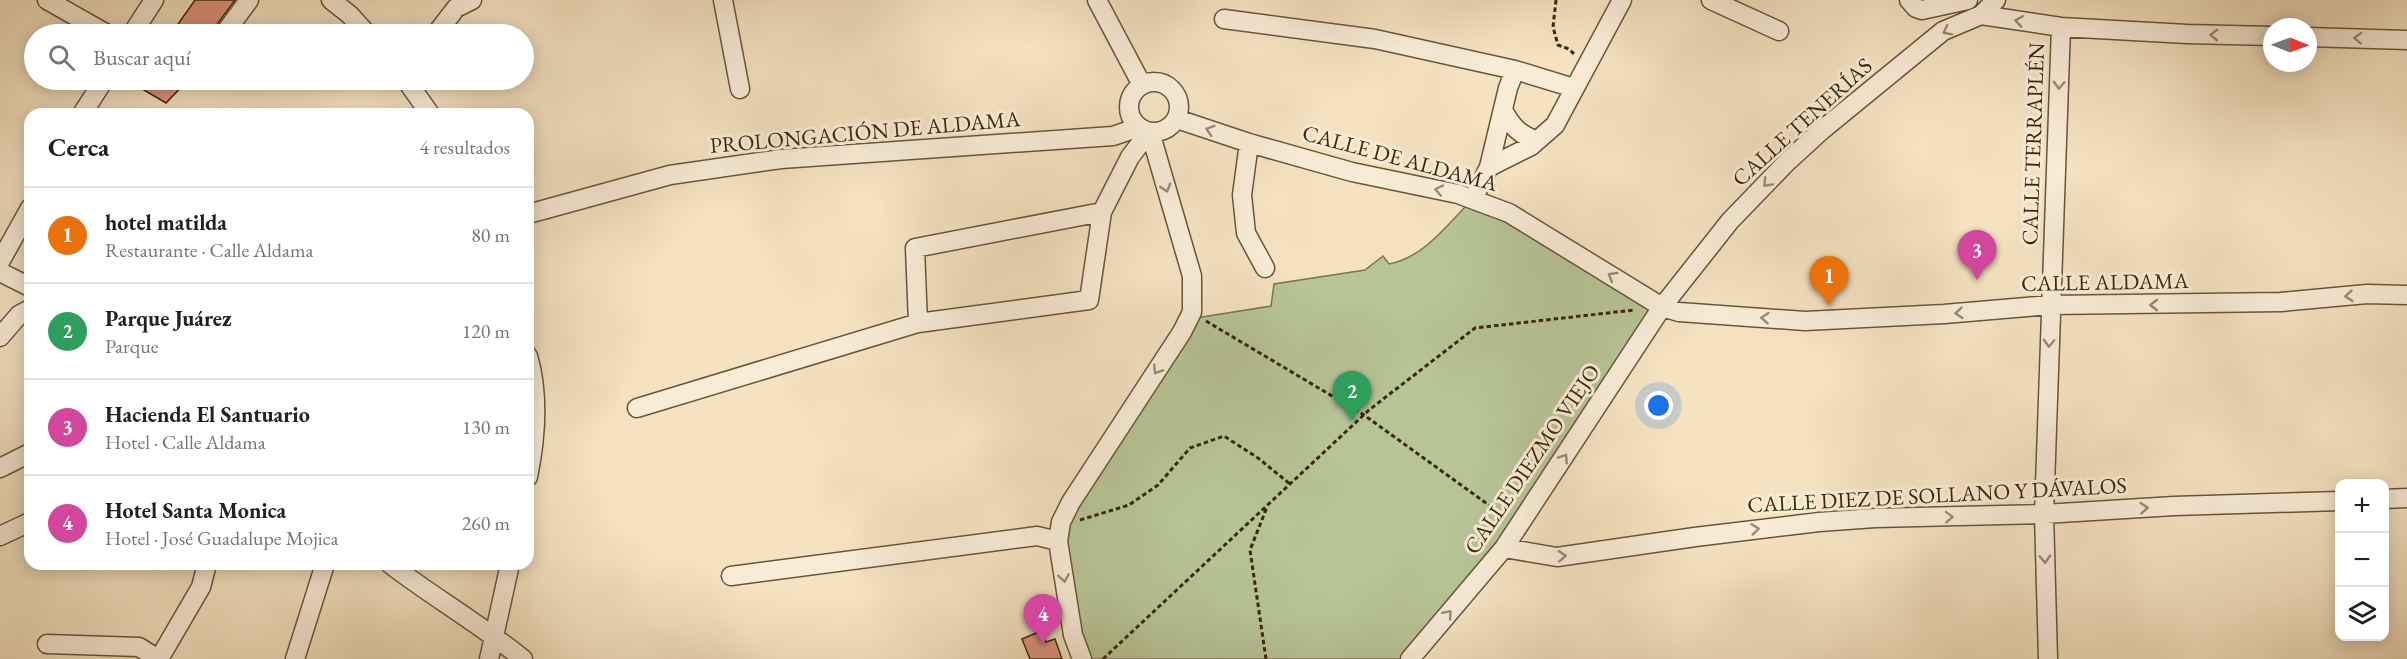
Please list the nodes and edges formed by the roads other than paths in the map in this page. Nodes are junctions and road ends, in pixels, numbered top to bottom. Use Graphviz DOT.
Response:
graph roads {
  1 [pos="47,0"];
  2 [pos="154,0"];
  3 [pos="249,0"];
  4 [pos="331,0"];
  5 [pos="472,0"];
  6 [pos="723,0"];
  7 [pos="1097,0"];
  8 [pos="1622,0"];
  9 [pos="1711,0"];
  10 [pos="1909,0"];
  11 [pos="1980,6"];
  12 [pos="1224,19"];
  13 [pos="89,24"];
  14 [pos="138,24"];
  15 [pos="231,24"];
  16 [pos="358,24"];
  17 [pos="444,24"];
  18 [pos="2061,27"];
  19 [pos="1779,31"];
  20 [pos="2263,36"];
  21 [pos="2317,37"];
  22 [pos="2407,40"];
  23 [pos="1515,70"];
  24 [pos="1142,85"];
  25 [pos="1574,88"];
  26 [pos="740,89"];
  27 [pos="98,90"];
  28 [pos="413,90"];
  29 [pos="86,108"];
  30 [pos="425,108"];
  31 [pos="1503,110"];
  32 [pos="1177,119"];
  33 [pos="1146,130"];
  34 [pos="1537,141"];
  35 [pos="1249,142"];
  36 [pos="1489,167"];
  37 [pos="1473,199"];
  38 [pos="534,212"];
  39 [pos="1102,212"];
  40 [pos="24,219"];
  41 [pos="0,262"];
  42 [pos="1265,268"];
  43 [pos="0,272"];
  44 [pos="24,284"];
  45 [pos="2407,295"];
  46 [pos="2050,305"];
  47 [pos="1662,307"];
  48 [pos="24,312"];
  49 [pos="918,322"];
  50 [pos="0,337"];
  51 [pos="534,402"];
  52 [pos="637,408"];
  53 [pos="534,450"];
  54 [pos="24,456"];
  55 [pos="0,468"];
  56 [pos="2407,498"];
  57 [pos="2389,499"];
  58 [pos="2335,501"];
  59 [pos="2044,514"];
  60 [pos="24,525"];
  61 [pos="0,536"];
  62 [pos="1058,541"];
  63 [pos="1504,548"];
  64 [pos="205,570"];
  65 [pos="323,570"];
  66 [pos="398,570"];
  67 [pos="509,570"];
  68 [pos="731,576"];
  69 [pos="495,637"];
  70 [pos="47,644"];
  71 [pos="159,659"];
  72 [pos="295,659"];
  73 [pos="489,659"];
  74 [pos="523,659"];
  75 [pos="1082,659"];
  76 [pos="1410,659"];
  77 [pos="2048,659"];
  1 -- 13 [label="street"];
  2 -- 14 [label="street"];
  3 -- 15 [label="street"];
  4 -- 16 [label="street"];
  5 -- 17 [label="street"];
  6 -- 26 [label="street"];
  7 -- 24 [label="street"];
  8 -- 25 [label="street"];
  9 -- 19 [label="street"];
  10 -- 11 [label="street"];
  18 -- 11 [label="street, one-way"];
  11 -- 47 [label="street, CALLE TENERÍAS, one-way"];
  12 -- 23 [label="street"];
  20 -- 18 [label="street, one-way"];
  18 -- 46 [label="street, CALLE TERRAPLÉN, one-way"];
  22 -- 21 [label="street, one-way"];
  23 -- 25 [label="street"];
  23 -- 31 [label="street"];
  24 -- 32 [label="street"];
  24 -- 33 [label="street"];
  25 -- 34 [label="street"];
  27 -- 29 [label="street"];
  28 -- 30 [label="street"];
  31 -- 34 [label="street"];
  31 -- 36 [label="street"];
  32 -- 33 [label="street"];
  35 -- 32 [label="street, CALLE DE ALDAMA, one-way"];
  33 -- 38 [label="street, PROLONGACIÓN DE ALDAMA"];
  33 -- 39 [label="street"];
  33 -- 62 [label="street, one-way"];
  34 -- 36 [label="street"];
  37 -- 35 [label="street, CALLE DE ALDAMA, one-way"];
  35 -- 42 [label="street"];
  36 -- 37 [label="street"];
  47 -- 37 [label="street, CALLE DE ALDAMA, one-way"];
  39 -- 49 [label="street"];
  39 -- 49 [label="street"];
  40 -- 41 [label="street"];
  43 -- 44 [label="street"];
  45 -- 46 [label="street, CALLE ALDAMA, one-way"];
  46 -- 47 [label="street, CALLE ALDAMA, one-way"];
  46 -- 59 [label="street, CALLE TERRAPLÉN, one-way"];
  63 -- 47 [label="street, CALLE DIEZMO VIEJO, one-way"];
  48 -- 50 [label="street"];
  49 -- 52 [label="street"];
  51 -- 53 [label="street"];
  54 -- 55 [label="street"];
  56 -- 57 [label="street"];
  59 -- 58 [label="street, CALLE DIEZ DE SOLLANO Y DÁVALOS, one-way"];
  63 -- 59 [label="street, CALLE DIEZ DE SOLLANO Y DÁVALOS, one-way"];
  59 -- 77 [label="street, CALLE TERRAPLÉN, one-way"];
  60 -- 61 [label="street"];
  62 -- 68 [label="street"];
  62 -- 75 [label="street, one-way"];
  76 -- 63 [label="street, CALLE DIEZMO VIEJO, one-way"];
  64 -- 71 [label="street"];
  65 -- 72 [label="street"];
  66 -- 69 [label="street"];
  67 -- 69 [label="street"];
  69 -- 73 [label="street"];
  69 -- 74 [label="street"];
  70 -- 71 [label="street"];
}
